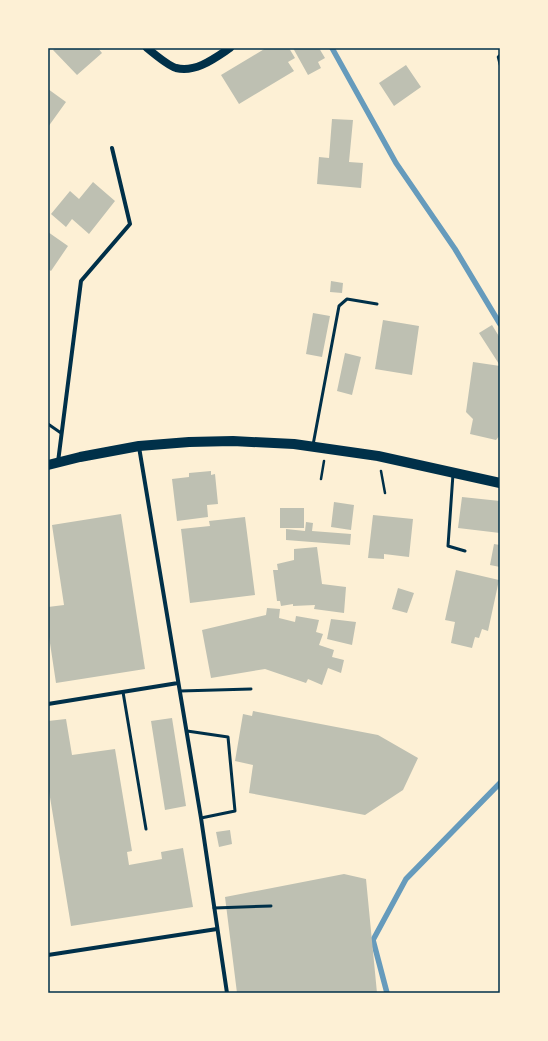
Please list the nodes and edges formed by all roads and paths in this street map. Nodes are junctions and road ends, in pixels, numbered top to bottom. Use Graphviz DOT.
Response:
graph roads {
  1 [pos="147,48"];
  2 [pos="230,48"];
  3 [pos="500,55"];
  4 [pos="500,65"];
  5 [pos="112,148"];
  6 [pos="377,304"];
  7 [pos="48,424"];
  8 [pos="61,433"];
  9 [pos="139,446"];
  10 [pos="313,446"];
  11 [pos="378,456"];
  12 [pos="53,464"];
  13 [pos="454,472"];
  14 [pos="500,483"];
  15 [pos="385,493"];
  16 [pos="465,551"];
  17 [pos="178,683"];
  18 [pos="251,689"];
  19 [pos="124,692"];
  20 [pos="180,692"];
  21 [pos="48,704"];
  22 [pos="187,731"];
  23 [pos="201,818"];
  24 [pos="146,829"];
  25 [pos="271,906"];
  26 [pos="214,908"];
  27 [pos="218,929"];
  28 [pos="48,954"];
  29 [pos="227,993"];
  1 -- 2 [label="main road"];
  3 -- 4 [label="path"];
  5 -- 8 [label="street"];
  6 -- 10 [label="lane"];
  7 -- 8 [label="lane"];
  8 -- 12 [label="street"];
  9 -- 10 [label="main road"];
  9 -- 12 [label="main road"];
  9 -- 17 [label="street"];
  10 -- 11 [label="main road"];
  11 -- 13 [label="main road"];
  11 -- 15 [label="path"];
  13 -- 14 [label="main road"];
  13 -- 16 [label="lane"];
  17 -- 19 [label="street"];
  17 -- 20 [label="street"];
  18 -- 20 [label="lane"];
  19 -- 21 [label="street"];
  19 -- 24 [label="lane"];
  20 -- 22 [label="street"];
  22 -- 23 [label="street"];
  22 -- 23 [label="lane"];
  23 -- 26 [label="street"];
  25 -- 26 [label="lane"];
  26 -- 27 [label="street"];
  27 -- 28 [label="street"];
  27 -- 29 [label="street"];
}
